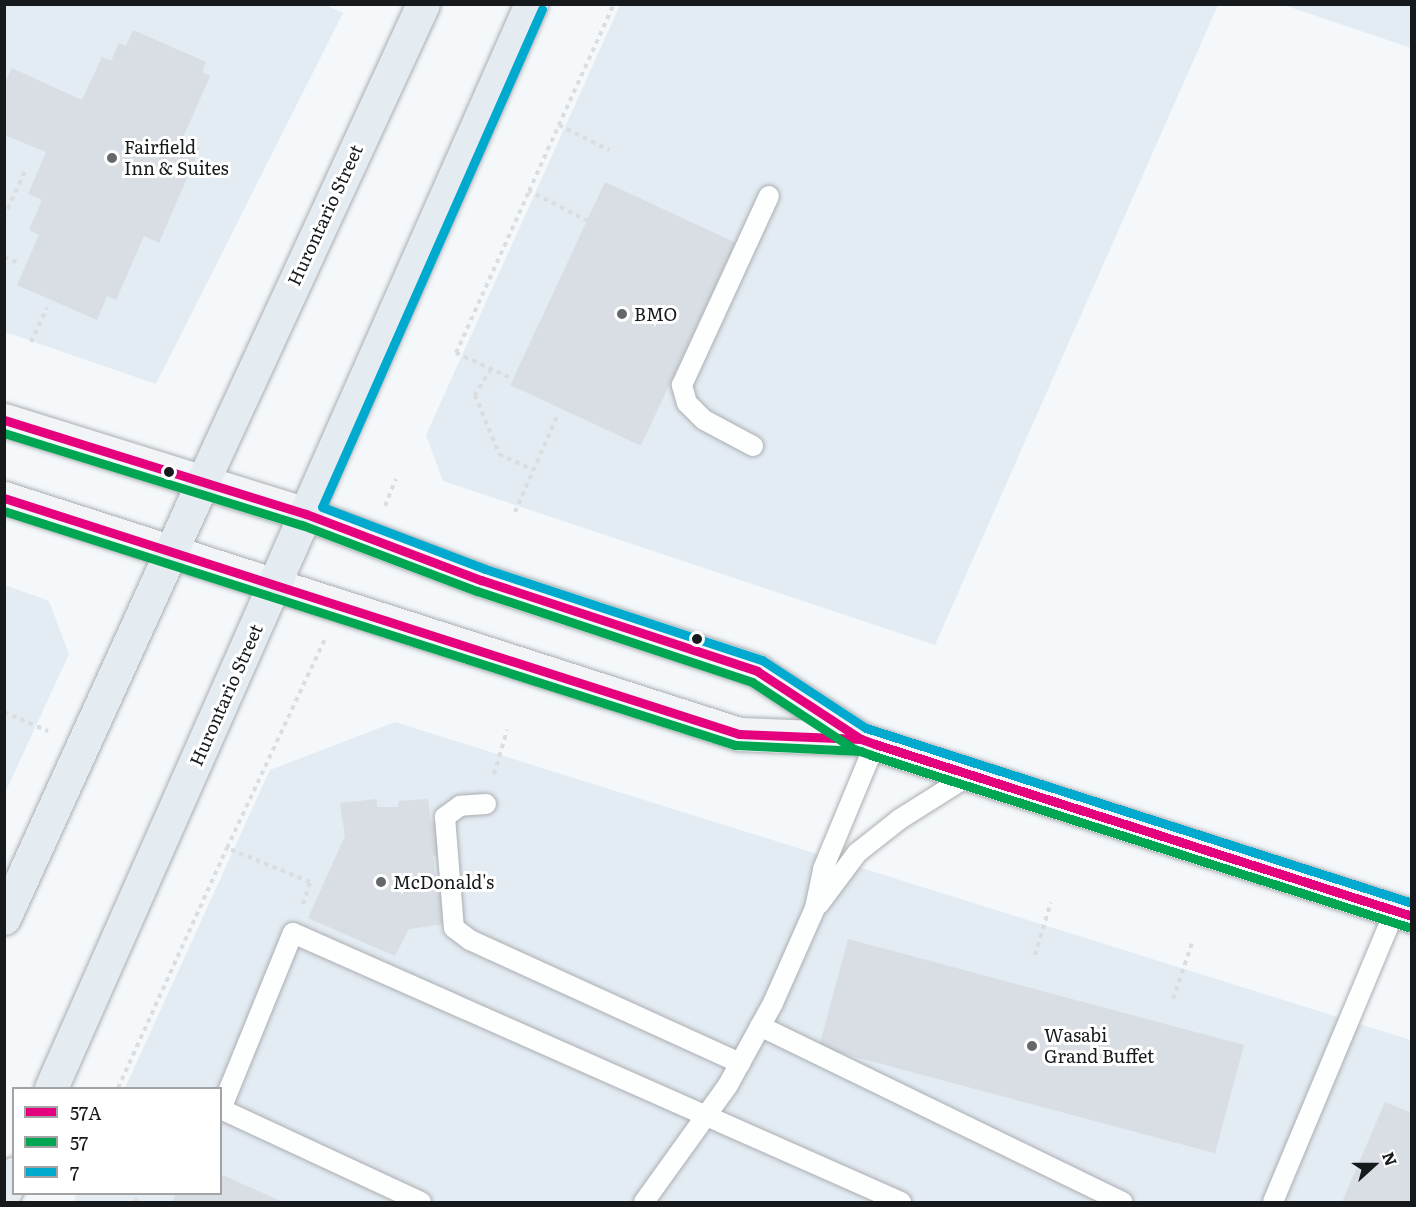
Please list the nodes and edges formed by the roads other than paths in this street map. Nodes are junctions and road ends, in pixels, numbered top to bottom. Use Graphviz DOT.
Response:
graph roads {
  1 [pos="423,4"];
  2 [pos="531,4"];
  3 [pos="768,196"];
  4 [pos="4,420"];
  5 [pos="753,446"];
  6 [pos="203,481"];
  7 [pos="4,498"];
  8 [pos="306,514"];
  9 [pos="171,552"];
  10 [pos="274,585"];
  11 [pos="868,741"];
  12 [pos="970,775"];
  13 [pos="486,804"];
  14 [pos="815,908"];
  15 [pos="1403,913"];
  16 [pos="4,918"];
  17 [pos="760,1026"];
  18 [pos="740,1063"];
  19 [pos="52,1087"];
  20 [pos="222,1107"];
  21 [pos="222,1109"];
  22 [pos="707,1115"];
  23 [pos="12,1177"];
  24 [pos="4,1193"];
  25 [pos="420,1203"];
  26 [pos="644,1203"];
  27 [pos="901,1203"];
  28 [pos="1123,1203"];
  29 [pos="1273,1203"];
  1 -- 6 [label="main road, Hurontario Street"];
  2 -- 8 [label="main road, Hurontario Street"];
  3 -- 5 [label="lane"];
  4 -- 6 [label="main road"];
  6 -- 8 [label="main road"];
  6 -- 9 [label="main road, Hurontario Street"];
  7 -- 9 [label="main road"];
  8 -- 10 [label="main road, Hurontario Street"];
  8 -- 11 [label="main road"];
  9 -- 10 [label="main road"];
  9 -- 16 [label="main road, Hurontario Street"];
  10 -- 11 [label="main road"];
  10 -- 19 [label="main road, Hurontario Street"];
  11 -- 12 [label="main road"];
  11 -- 14 [label="lane"];
  12 -- 14 [label="lane"];
  12 -- 15 [label="main road"];
  13 -- 18 [label="lane"];
  14 -- 17 [label="lane"];
  15 -- 29 [label="lane"];
  17 -- 18 [label="lane"];
  17 -- 28 [label="lane"];
  18 -- 22 [label="lane"];
  20 -- 22 [label="lane"];
  21 -- 25 [label="lane"];
  22 -- 26 [label="lane"];
  22 -- 27 [label="lane"];
  23 -- 24 [label="main road"];
}
